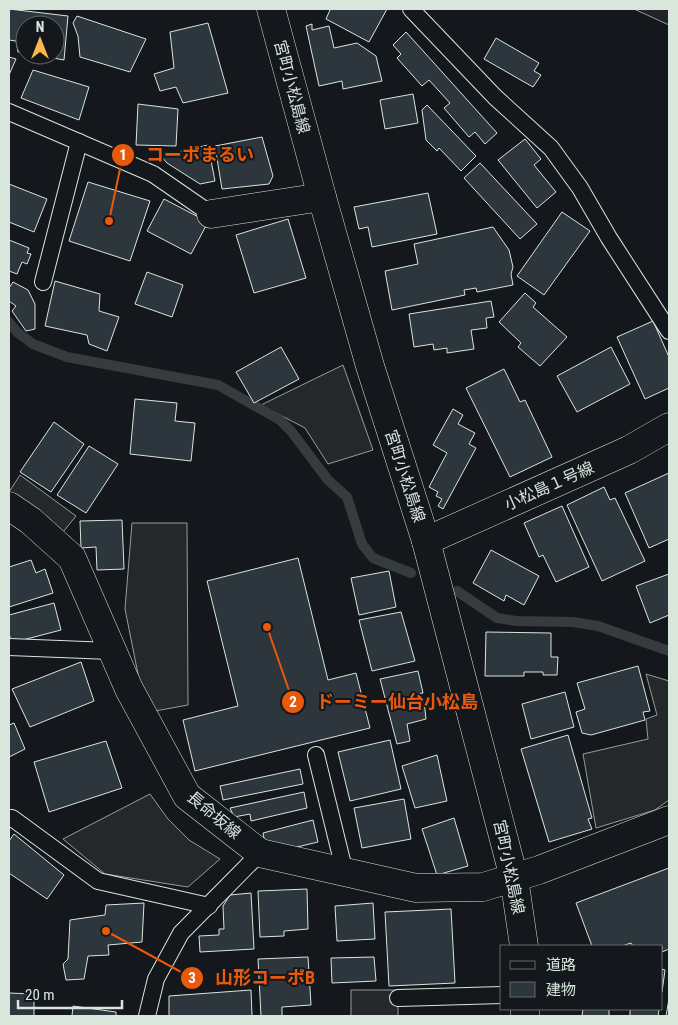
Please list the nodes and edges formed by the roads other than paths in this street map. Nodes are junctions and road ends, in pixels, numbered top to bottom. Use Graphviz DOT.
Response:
graph roads {
  1 [pos="271,9"];
  2 [pos="411,9"];
  3 [pos="9,112"];
  4 [pos="79,142"];
  5 [pos="322,197"];
  6 [pos="211,214"];
  7 [pos="43,282"];
  8 [pos="669,331"];
  9 [pos="669,427"];
  10 [pos="9,506"];
  11 [pos="426,541"];
  12 [pos="9,647"];
  13 [pos="111,651"];
  14 [pos="316,755"];
  15 [pos="12,818"];
  16 [pos="669,820"];
  17 [pos="260,853"];
  18 [pos="345,873"];
  19 [pos="514,878"];
  20 [pos="209,906"];
  21 [pos="524,945"];
  22 [pos="500,996"];
  23 [pos="398,998"];
  24 [pos="147,1016"];
  1 -- 5 [label="street, 宮町小松島線"];
  2 -- 8 [label="lane"];
  3 -- 4 [label="lane"];
  4 -- 6 [label="lane"];
  4 -- 7 [label="lane"];
  5 -- 6 [label="street"];
  5 -- 11 [label="street, 宮町小松島線"];
  9 -- 11 [label="street, 小松島１号線"];
  10 -- 13 [label="street, 長命坂線"];
  11 -- 19 [label="street, 宮町小松島線"];
  12 -- 13 [label="lane"];
  13 -- 17 [label="street, 長命坂線"];
  14 -- 18 [label="lane"];
  15 -- 20 [label="lane"];
  16 -- 19 [label="street, 長命坂線"];
  17 -- 18 [label="street, 長命坂線"];
  17 -- 20 [label="lane"];
  18 -- 19 [label="street, 長命坂線"];
  19 -- 21 [label="street, 宮町小松島線"];
  20 -- 24 [label="lane"];
  22 -- 23 [label="lane"];
}
